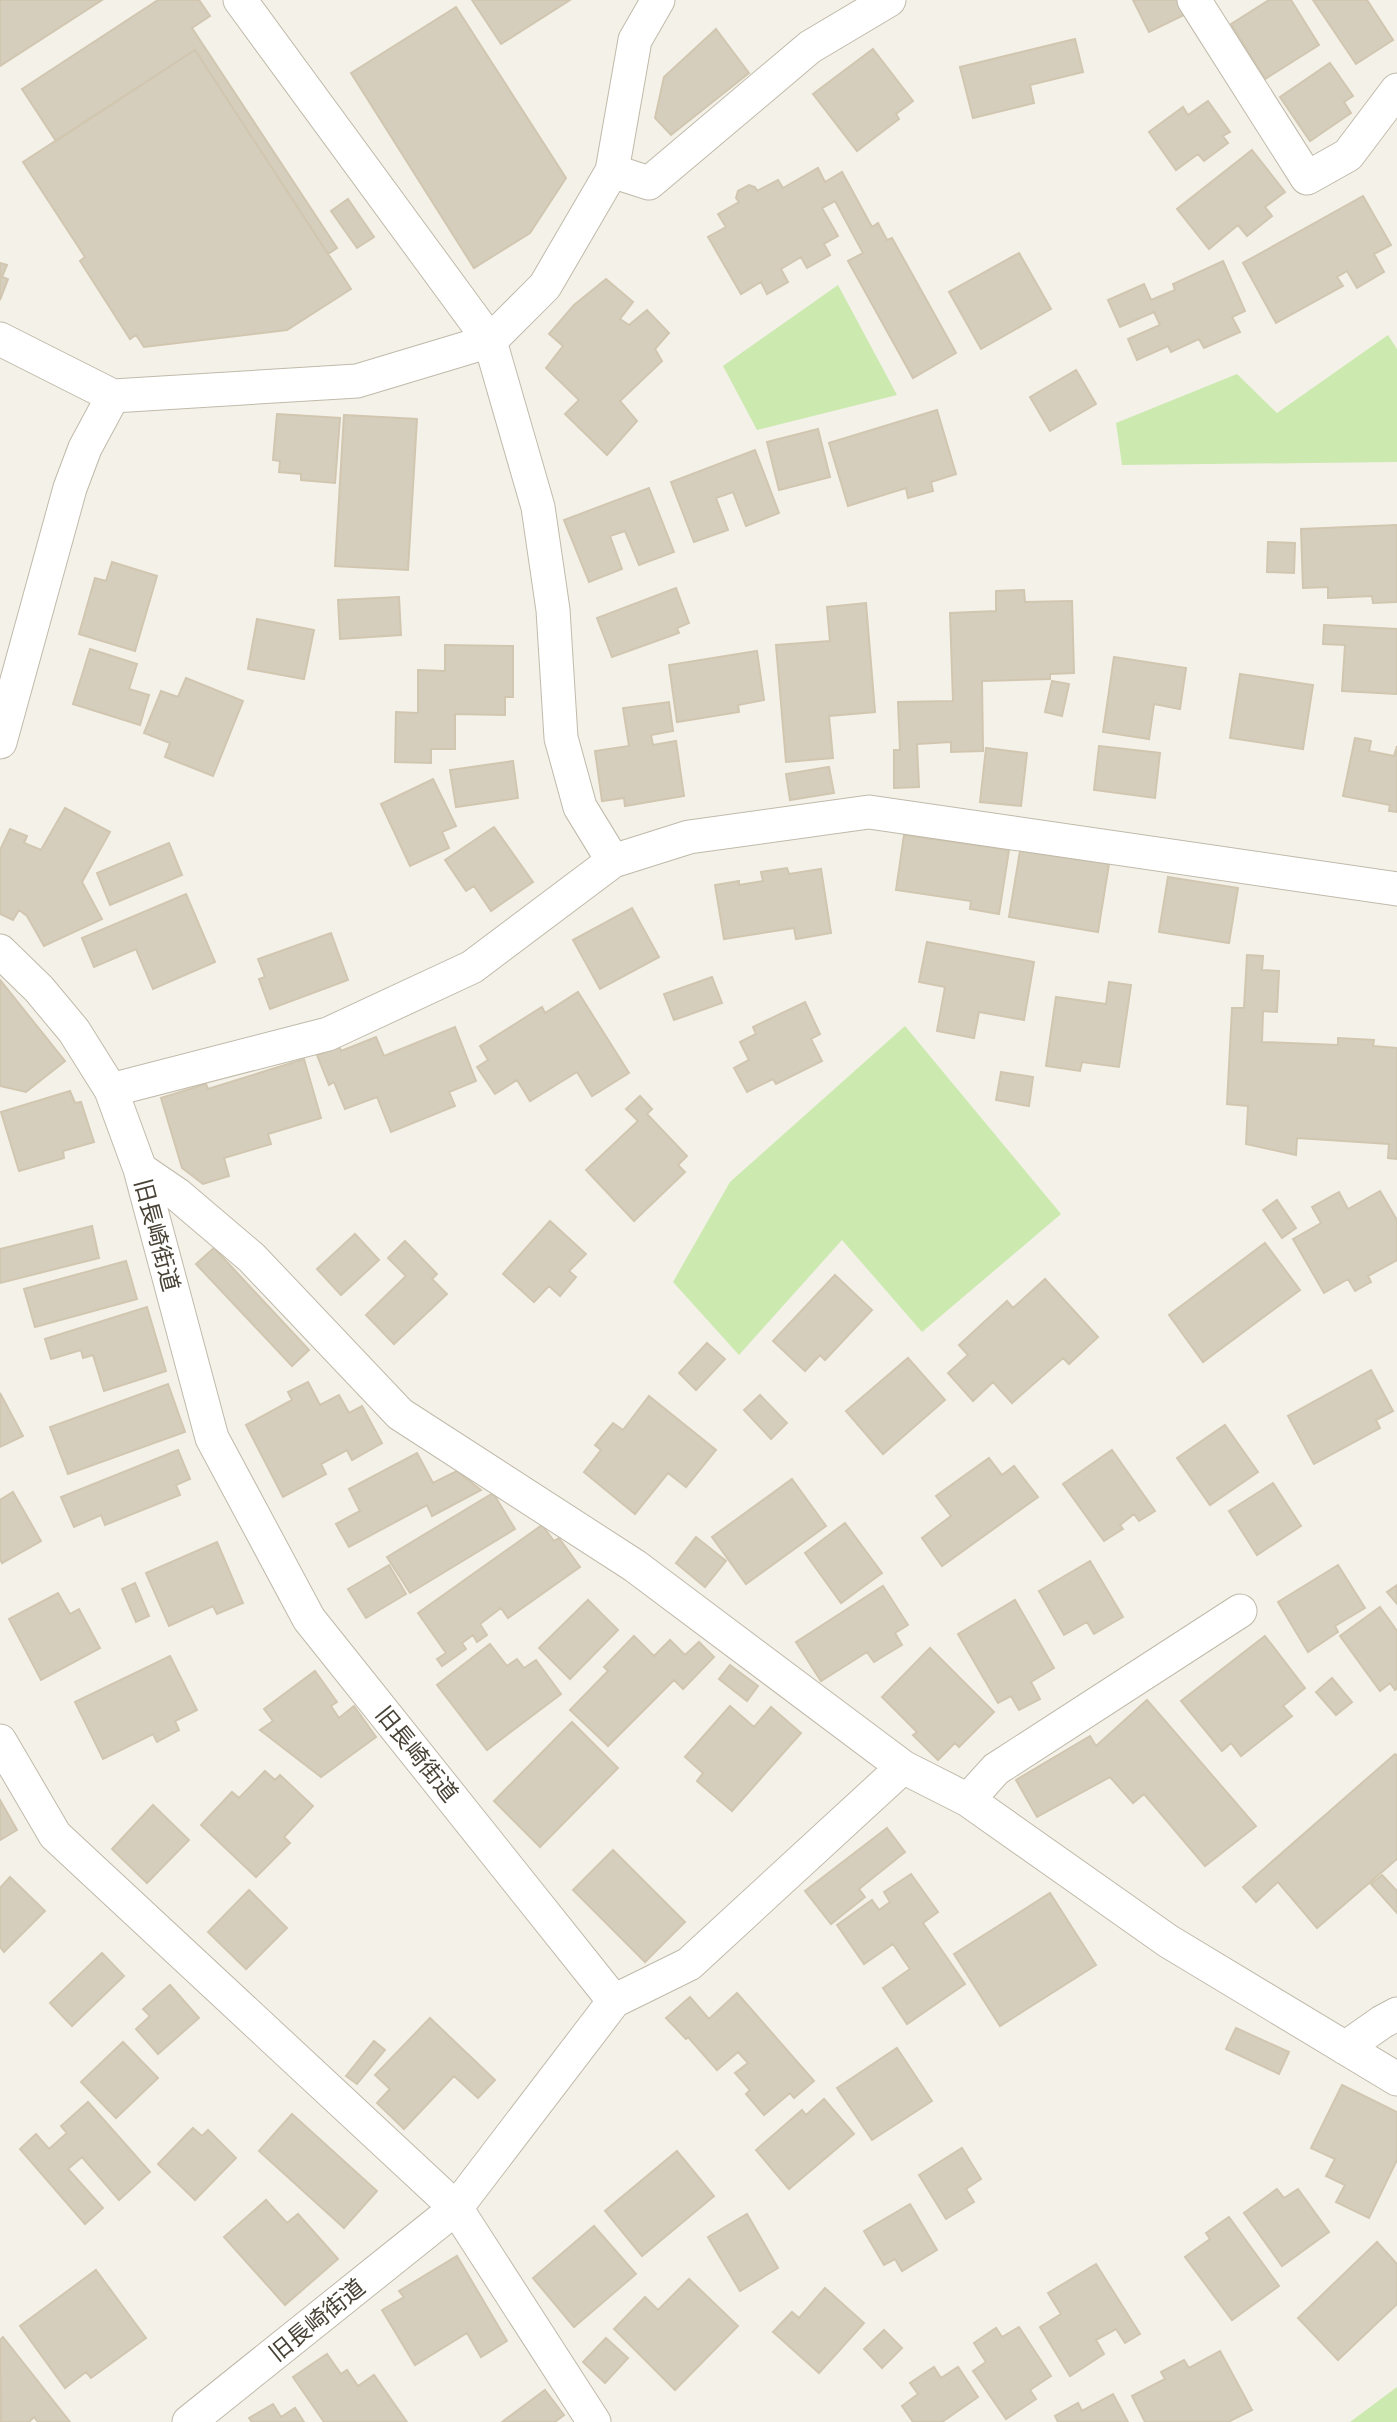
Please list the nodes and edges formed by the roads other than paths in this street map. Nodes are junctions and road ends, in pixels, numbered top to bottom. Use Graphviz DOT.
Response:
graph roads {
  1 [pos="240,0"];
  2 [pos="658,0"];
  3 [pos="889,0"];
  4 [pos="1194,0"];
  5 [pos="1397,90"];
  6 [pos="612,171"];
  7 [pos="0,339"];
  8 [pos="490,341"];
  9 [pos="113,397"];
  10 [pos="0,742"];
  11 [pos="613,862"];
  12 [pos="1397,890"];
  13 [pos="0,951"];
  14 [pos="111,1090"];
  15 [pos="140,1169"];
  16 [pos="1240,1611"];
  17 [pos="0,1741"];
  18 [pos="904,1767"];
  19 [pos="968,1800"];
  20 [pos="614,2001"];
  21 [pos="1397,2014"];
  22 [pos="1345,2048"];
  23 [pos="1397,2079"];
  24 [pos="456,2208"];
  25 [pos="189,2422"];
  26 [pos="594,2422"];
  1 -- 8 [label="street"];
  2 -- 6 [label="street"];
  3 -- 6 [label="street"];
  4 -- 5 [label="street"];
  6 -- 8 [label="street"];
  7 -- 9 [label="street"];
  8 -- 9 [label="street"];
  8 -- 11 [label="street"];
  9 -- 10 [label="street"];
  11 -- 12 [label="street"];
  11 -- 14 [label="street"];
  13 -- 14 [label="street, 旧長崎街道"];
  14 -- 15 [label="street, 旧長崎街道"];
  15 -- 18 [label="street"];
  15 -- 20 [label="street, 旧長崎街道"];
  16 -- 19 [label="street"];
  17 -- 24 [label="street"];
  18 -- 19 [label="street"];
  18 -- 20 [label="street"];
  19 -- 22 [label="street"];
  20 -- 24 [label="street, 旧長崎街道"];
  21 -- 22 [label="street"];
  22 -- 23 [label="street"];
  24 -- 25 [label="street, 旧長崎街道"];
  24 -- 26 [label="street"];
}
